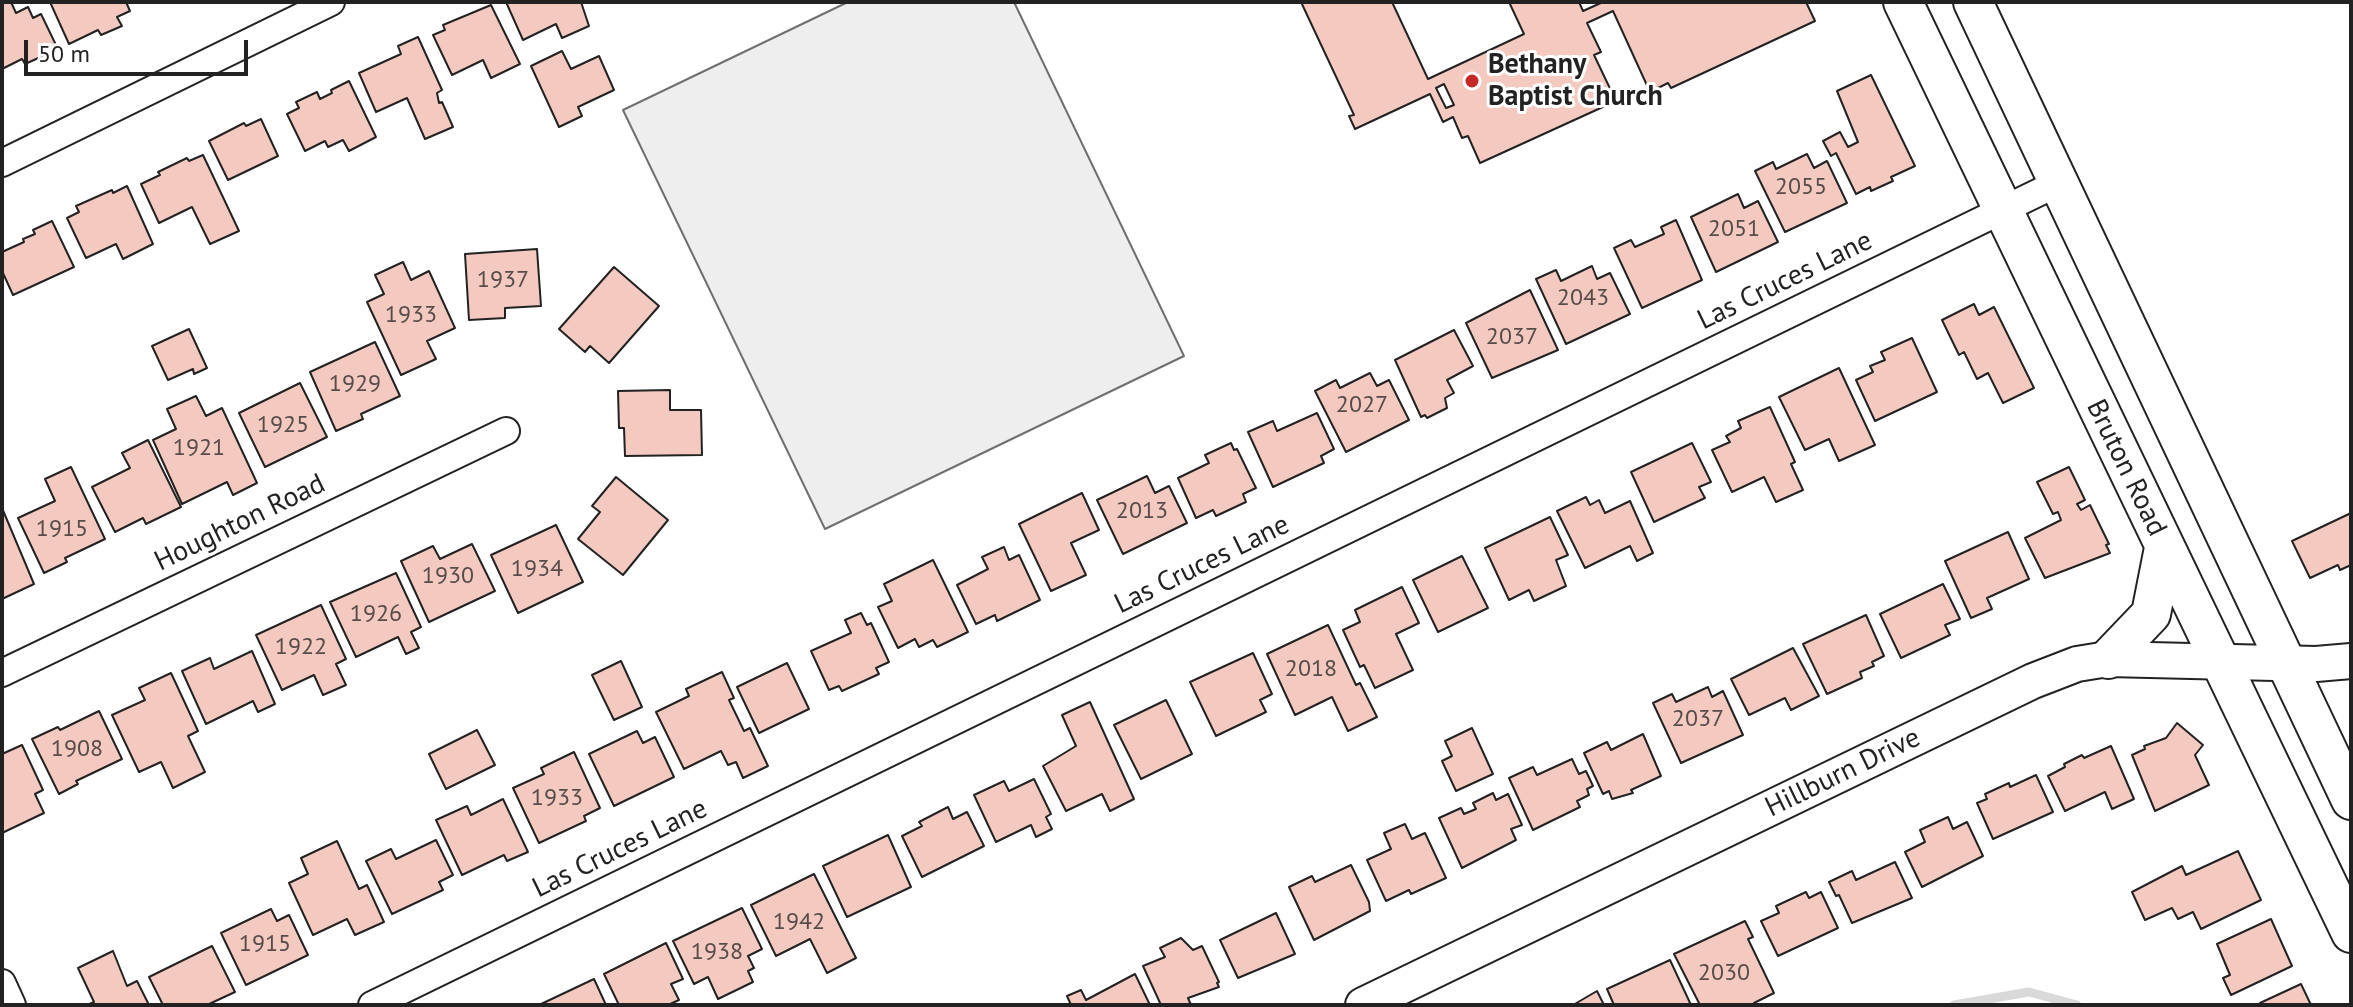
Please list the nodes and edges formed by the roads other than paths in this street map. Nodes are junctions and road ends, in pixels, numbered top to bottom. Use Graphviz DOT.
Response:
graph roads {
  1 [pos="331,2"];
  2 [pos="1903,2"];
  3 [pos="1973,2"];
  4 [pos="2,163"];
  5 [pos="2060,182"];
  6 [pos="2003,211"];
  7 [pos="506,431"];
  8 [pos="2164,548"];
  9 [pos="2108,659"];
  10 [pos="2351,661"];
  11 [pos="2223,663"];
  12 [pos="2286,663"];
  13 [pos="2,673"];
  14 [pos="2351,800"];
  15 [pos="2351,933"];
  16 [pos="2,983"];
  17 [pos="12,1005"];
  18 [pos="372,1005"];
  19 [pos="1363,1005"];
  1 -- 4 [label="street"];
  2 -- 6 [label="main road, Bruton Road"];
  3 -- 5 [label="main road"];
  5 -- 6 [label="street, Las Cruces Lane"];
  5 -- 12 [label="main road"];
  6 -- 8 [label="main road, Bruton Road"];
  6 -- 18 [label="street, Las Cruces Lane"];
  7 -- 13 [label="street, Houghton Road"];
  8 -- 9 [label="main road"];
  8 -- 11 [label="main road, Bruton Road"];
  9 -- 11 [label="street, Hillburn Drive"];
  9 -- 19 [label="street, Hillburn Drive"];
  10 -- 12 [label="street, Hillburn Drive"];
  11 -- 12 [label="street, Hillburn Drive"];
  11 -- 15 [label="main road, Bruton Road"];
  12 -- 14 [label="main road"];
  16 -- 17 [label="street"];
}
